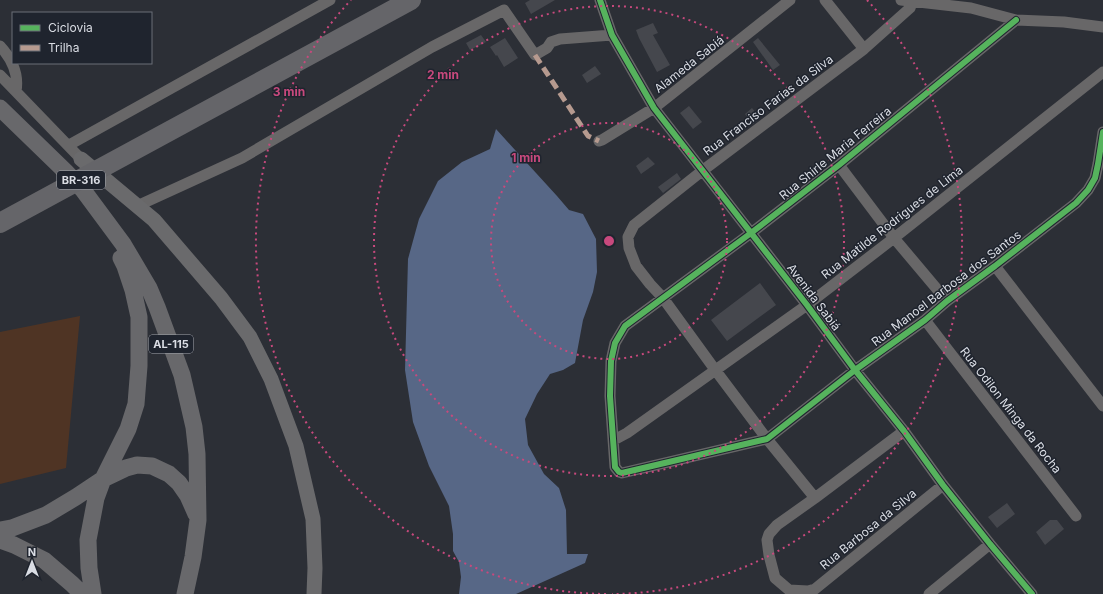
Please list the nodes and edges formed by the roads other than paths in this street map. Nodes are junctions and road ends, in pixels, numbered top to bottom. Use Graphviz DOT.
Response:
graph roads {
  1 [pos="330,0"];
  2 [pos="411,0"];
  3 [pos="600,0"];
  4 [pos="790,0"];
  5 [pos="825,0"];
  6 [pos="901,0"];
  7 [pos="913,1"];
  8 [pos="505,5"];
  9 [pos="1016,20"];
  10 [pos="1101,26"];
  11 [pos="612,35"];
  12 [pos="1103,38"];
  13 [pos="0,46"];
  14 [pos="864,49"];
  15 [pos="1103,72"];
  16 [pos="0,75"];
  17 [pos="16,91"];
  18 [pos="0,108"];
  19 [pos="654,108"];
  20 [pos="1103,132"];
  21 [pos="599,141"];
  22 [pos="68,145"];
  23 [pos="81,159"];
  24 [pos="839,165"];
  25 [pos="702,171"];
  26 [pos="83,190"];
  27 [pos="137,206"];
  28 [pos="0,223"];
  29 [pos="751,233"];
  30 [pos="894,238"];
  31 [pos="995,266"];
  32 [pos="663,298"];
  33 [pos="946,301"];
  34 [pos="807,305"];
  35 [pos="925,320"];
  36 [pos="855,370"];
  37 [pos="716,371"];
  38 [pos="1103,406"];
  39 [pos="904,431"];
  40 [pos="767,439"];
  41 [pos="614,440"];
  42 [pos="103,479"];
  43 [pos="943,485"];
  44 [pos="815,498"];
  45 [pos="1076,516"];
  46 [pos="198,520"];
  47 [pos="0,530"];
  48 [pos="0,540"];
  49 [pos="990,544"];
  50 [pos="184,591"];
  51 [pos="82,594"];
  52 [pos="93,594"];
  53 [pos="314,594"];
  54 [pos="930,594"];
  55 [pos="1032,594"];
  1 -- 22 [label="street"];
  2 -- 28 [label="highway, BR-316"];
  3 -- 11 [label="street, Avenida Sabiá"];
  4 -- 19 [label="street, Alameda Sabiá"];
  5 -- 14 [label="street"];
  6 -- 7 [label="street"];
  7 -- 9 [label="street"];
  7 -- 14 [label="street, Rua Franciso Farias da Silva"];
  8 -- 11 [label="street"];
  8 -- 27 [label="street"];
  9 -- 10 [label="street"];
  9 -- 24 [label="street, Rua Shirle Maria Ferreira"];
  10 -- 12 [label="street"];
  11 -- 19 [label="street, Avenida Sabiá"];
  13 -- 17 [label="street"];
  14 -- 25 [label="street, Rua Franciso Farias da Silva"];
  15 -- 30 [label="street, Rua Matilde Rodrigues de Lima"];
  16 -- 17 [label="street"];
  17 -- 22 [label="street"];
  18 -- 26 [label="main road"];
  19 -- 21 [label="street, Alameda Sabiá"];
  19 -- 25 [label="street, Avenida Sabiá"];
  20 -- 31 [label="street, Rua Manoel Barbosa dos Santos"];
  22 -- 23 [label="street"];
  23 -- 27 [label="street"];
  24 -- 29 [label="street, Rua Shirle Maria Ferreira"];
  24 -- 30 [label="street"];
  25 -- 29 [label="street, Avenida Sabiá"];
  25 -- 32 [label="street, Rua Franciso Farias da Silva"];
  26 -- 42 [label="main road"];
  26 -- 46 [label="main road, AL-115"];
  27 -- 53 [label="street"];
  29 -- 32 [label="street, Rua Shirle Maria Ferreira"];
  29 -- 34 [label="street, Avenida Sabiá"];
  30 -- 33 [label="street"];
  30 -- 34 [label="street, Rua Matilde Rodrigues de Lima"];
  31 -- 33 [label="street, Rua Manoel Barbosa dos Santos"];
  31 -- 38 [label="street"];
  32 -- 37 [label="street"];
  32 -- 41 [label="street, Rua Shirle Maria Ferreira"];
  33 -- 35 [label="street, Rua Manoel Barbosa dos Santos"];
  34 -- 36 [label="street, Avenida Sabiá"];
  34 -- 37 [label="street, Rua Matilde Rodrigues de Lima"];
  35 -- 36 [label="street, Rua Manoel Barbosa dos Santos"];
  35 -- 45 [label="street, Rua Odilon Minga da Rocha"];
  36 -- 39 [label="street, Avenida Sabiá"];
  36 -- 40 [label="street, Rua Manoel Barbosa dos Santos"];
  37 -- 40 [label="street"];
  37 -- 41 [label="street, Rua Matilde Rodrigues de Lima"];
  39 -- 43 [label="street, Avenida Sabiá"];
  39 -- 44 [label="street"];
  40 -- 41 [label="street, Rua Shirle Maria Ferreira"];
  40 -- 44 [label="street"];
  42 -- 46 [label="main road"];
  42 -- 47 [label="main road"];
  42 -- 52 [label="main road"];
  43 -- 44 [label="street, Rua Barbosa da Silva"];
  43 -- 49 [label="street, Avenida Sabiá"];
  46 -- 50 [label="main road, AL-115"];
  48 -- 51 [label="main road"];
  49 -- 54 [label="street"];
  49 -- 55 [label="street, Avenida Sabiá"];
}
